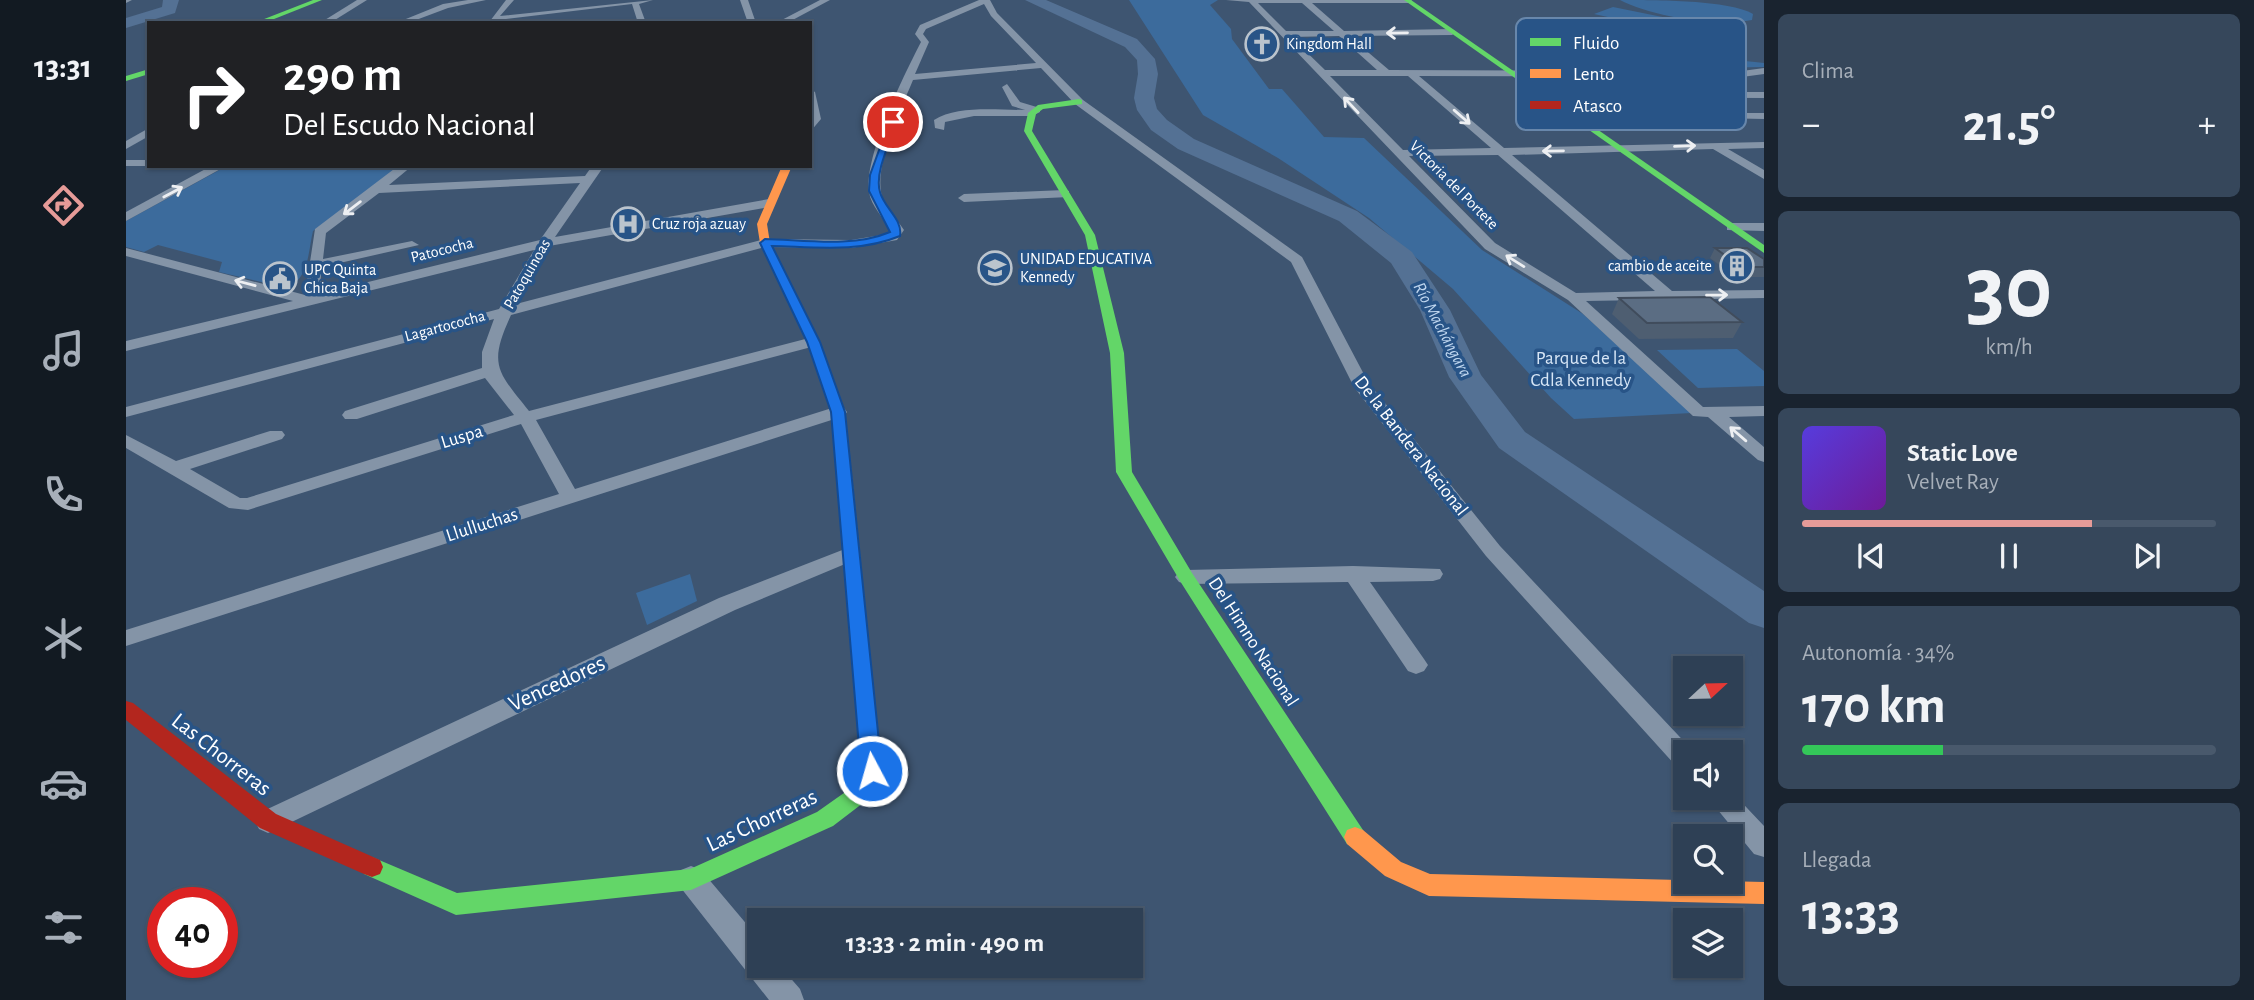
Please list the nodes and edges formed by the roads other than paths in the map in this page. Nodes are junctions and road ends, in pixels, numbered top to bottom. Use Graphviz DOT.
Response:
graph roads {
  1 [pos="319,0"];
  2 [pos="338,0"];
  3 [pos="363,0"];
  4 [pos="482,0"];
  5 [pos="510,0"];
  6 [pos="649,0"];
  7 [pos="744,0"];
  8 [pos="826,0"];
  9 [pos="839,0"];
  10 [pos="986,0"];
  11 [pos="1231,1"];
  12 [pos="1305,1"];
  13 [pos="1408,1"];
  14 [pos="635,2"];
  15 [pos="1253,2"];
  16 [pos="262,21"];
  17 [pos="282,21"];
  18 [pos="327,21"];
  19 [pos="405,21"];
  20 [pos="641,21"];
  21 [pos="751,21"];
  22 [pos="784,21"];
  23 [pos="800,21"];
  24 [pos="1452,32"];
  25 [pos="1284,34"];
  26 [pos="1342,34"];
  27 [pos="147,64"];
  28 [pos="1045,65"];
  29 [pos="126,71"];
  30 [pos="147,72"];
  31 [pos="1410,72"];
  32 [pos="1516,72"];
  33 [pos="1322,73"];
  34 [pos="1386,73"];
  35 [pos="1516,73"];
  36 [pos="911,77"];
  37 [pos="126,79"];
  38 [pos="1007,87"];
  39 [pos="1746,95"];
  40 [pos="1764,95"];
  41 [pos="1079,102"];
  42 [pos="1746,103"];
  43 [pos="1034,111"];
  44 [pos="1764,114"];
  45 [pos="1746,115"];
  46 [pos="940,128"];
  47 [pos="1592,130"];
  48 [pos="147,132"];
  49 [pos="1713,145"];
  50 [pos="1764,145"];
  51 [pos="126,146"];
  52 [pos="1619,149"];
  53 [pos="1502,152"];
  54 [pos="1397,153"];
  55 [pos="126,163"];
  56 [pos="147,163"];
  57 [pos="216,168"];
  58 [pos="403,168"];
  59 [pos="786,168"];
  60 [pos="593,173"];
  61 [pos="1764,175"];
  62 [pos="377,189"];
  63 [pos="1065,194"];
  64 [pos="964,198"];
  65 [pos="769,203"];
  66 [pos="126,217"];
  67 [pos="1732,227"];
  68 [pos="1764,227"];
  69 [pos="545,243"];
  70 [pos="765,243"];
  71 [pos="412,245"];
  72 [pos="1764,250"];
  73 [pos="126,252"];
  74 [pos="314,265"];
  75 [pos="1764,295"];
  76 [pos="1669,296"];
  77 [pos="1573,298"];
  78 [pos="311,301"];
  79 [pos="507,309"];
  80 [pos="813,342"];
  81 [pos="126,346"];
  82 [pos="490,371"];
  83 [pos="1764,411"];
  84 [pos="126,412"];
  85 [pos="838,412"];
  86 [pos="1713,412"];
  87 [pos="351,415"];
  88 [pos="525,417"];
  89 [pos="276,435"];
  90 [pos="126,440"];
  91 [pos="1764,456"];
  92 [pos="174,468"];
  93 [pos="570,497"];
  94 [pos="850,554"];
  95 [pos="1353,573"];
  96 [pos="1433,574"];
  97 [pos="1186,577"];
  98 [pos="126,638"];
  99 [pos="1416,665"];
  100 [pos="126,709"];
  101 [pos="1673,746"];
  102 [pos="1732,810"];
  103 [pos="268,821"];
  104 [pos="1764,845"];
  105 [pos="691,879"];
  106 [pos="1764,893"];
  107 [pos="747,949"];
  108 [pos="771,978"];
  109 [pos="789,1000"];
  1 -- 16 [label="street"];
  2 -- 17 [label="street"];
  3 -- 18 [label="street"];
  4 -- 19 [label="street"];
  5 -- 14 [label="street"];
  6 -- 14 [label="street"];
  7 -- 21 [label="street"];
  8 -- 22 [label="street"];
  9 -- 23 [label="street"];
  10 -- 28 [label="street, De la Bandera Nacional"];
  10 -- 36 [label="street"];
  11 -- 15 [label="street"];
  12 -- 13 [label="street"];
  12 -- 15 [label="street"];
  12 -- 26 [label="street"];
  13 -- 24 [label="street"];
  14 -- 20 [label="street"];
  15 -- 25 [label="street, Victoria del Portete"];
  24 -- 26 [label="street, one-way"];
  24 -- 32 [label="street"];
  25 -- 26 [label="street"];
  25 -- 33 [label="street, Victoria del Portete"];
  26 -- 34 [label="street"];
  27 -- 29 [label="street"];
  28 -- 36 [label="street"];
  28 -- 41 [label="street, De la Bandera Nacional"];
  30 -- 37 [label="street"];
  31 -- 34 [label="street"];
  31 -- 35 [label="street"];
  31 -- 53 [label="street, one-way"];
  33 -- 34 [label="street"];
  54 -- 33 [label="street, Victoria del Portete, one-way"];
  36 -- 70 [label="street, Lagartococha"];
  38 -- 43 [label="street"];
  39 -- 40 [label="street"];
  41 -- 43 [label="street"];
  41 -- 101 [label="street, De la Bandera Nacional"];
  42 -- 44 [label="street"];
  43 -- 46 [label="street"];
  43 -- 63 [label="street, Del Himno Nacional"];
  44 -- 45 [label="street"];
  47 -- 52 [label="street"];
  48 -- 51 [label="street"];
  49 -- 50 [label="street"];
  52 -- 49 [label="street, one-way"];
  49 -- 61 [label="street"];
  52 -- 53 [label="street, one-way"];
  52 -- 67 [label="street"];
  53 -- 54 [label="street"];
  53 -- 76 [label="street"];
  77 -- 54 [label="street, Victoria del Portete, one-way"];
  55 -- 56 [label="street"];
  66 -- 57 [label="street, one-way"];
  58 -- 62 [label="street"];
  59 -- 65 [label="street, Las Chorreras"];
  60 -- 62 [label="street"];
  60 -- 69 [label="street, Patoquinoas"];
  62 -- 74 [label="street, one-way"];
  63 -- 64 [label="street"];
  63 -- 97 [label="street, Del Himno Nacional"];
  65 -- 69 [label="street, Patococha"];
  65 -- 70 [label="street, Las Chorreras"];
  67 -- 68 [label="street"];
  67 -- 72 [label="street"];
  69 -- 78 [label="street, Patococha"];
  69 -- 79 [label="street, Patoquinoas"];
  70 -- 79 [label="street, Lagartococha"];
  70 -- 80 [label="street, Las Chorreras"];
  71 -- 74 [label="street"];
  78 -- 73 [label="street, one-way"];
  74 -- 78 [label="street"];
  76 -- 75 [label="street, one-way"];
  76 -- 77 [label="street"];
  77 -- 86 [label="street, Victoria del Portete"];
  78 -- 81 [label="street, Patococha"];
  79 -- 82 [label="street, Patoquinoas"];
  79 -- 84 [label="street, Lagartococha"];
  80 -- 85 [label="street, Las Chorreras"];
  80 -- 88 [label="street, Luspa"];
  82 -- 87 [label="street"];
  82 -- 88 [label="street"];
  83 -- 86 [label="street"];
  85 -- 93 [label="street, Llulluchas"];
  85 -- 94 [label="street, Las Chorreras"];
  91 -- 86 [label="street, one-way"];
  88 -- 92 [label="street, Luspa"];
  88 -- 93 [label="street"];
  89 -- 92 [label="street"];
  90 -- 92 [label="street, Luspa"];
  93 -- 98 [label="street, Llulluchas"];
  94 -- 103 [label="street, Vencedores"];
  94 -- 105 [label="street, Las Chorreras"];
  95 -- 96 [label="street"];
  95 -- 97 [label="street"];
  95 -- 99 [label="street"];
  97 -- 106 [label="street, Del Himno Nacional"];
  100 -- 103 [label="street, Las Chorreras"];
  102 -- 104 [label="street"];
  103 -- 105 [label="street, Las Chorreras"];
  105 -- 107 [label="street"];
  108 -- 109 [label="street"];
}
